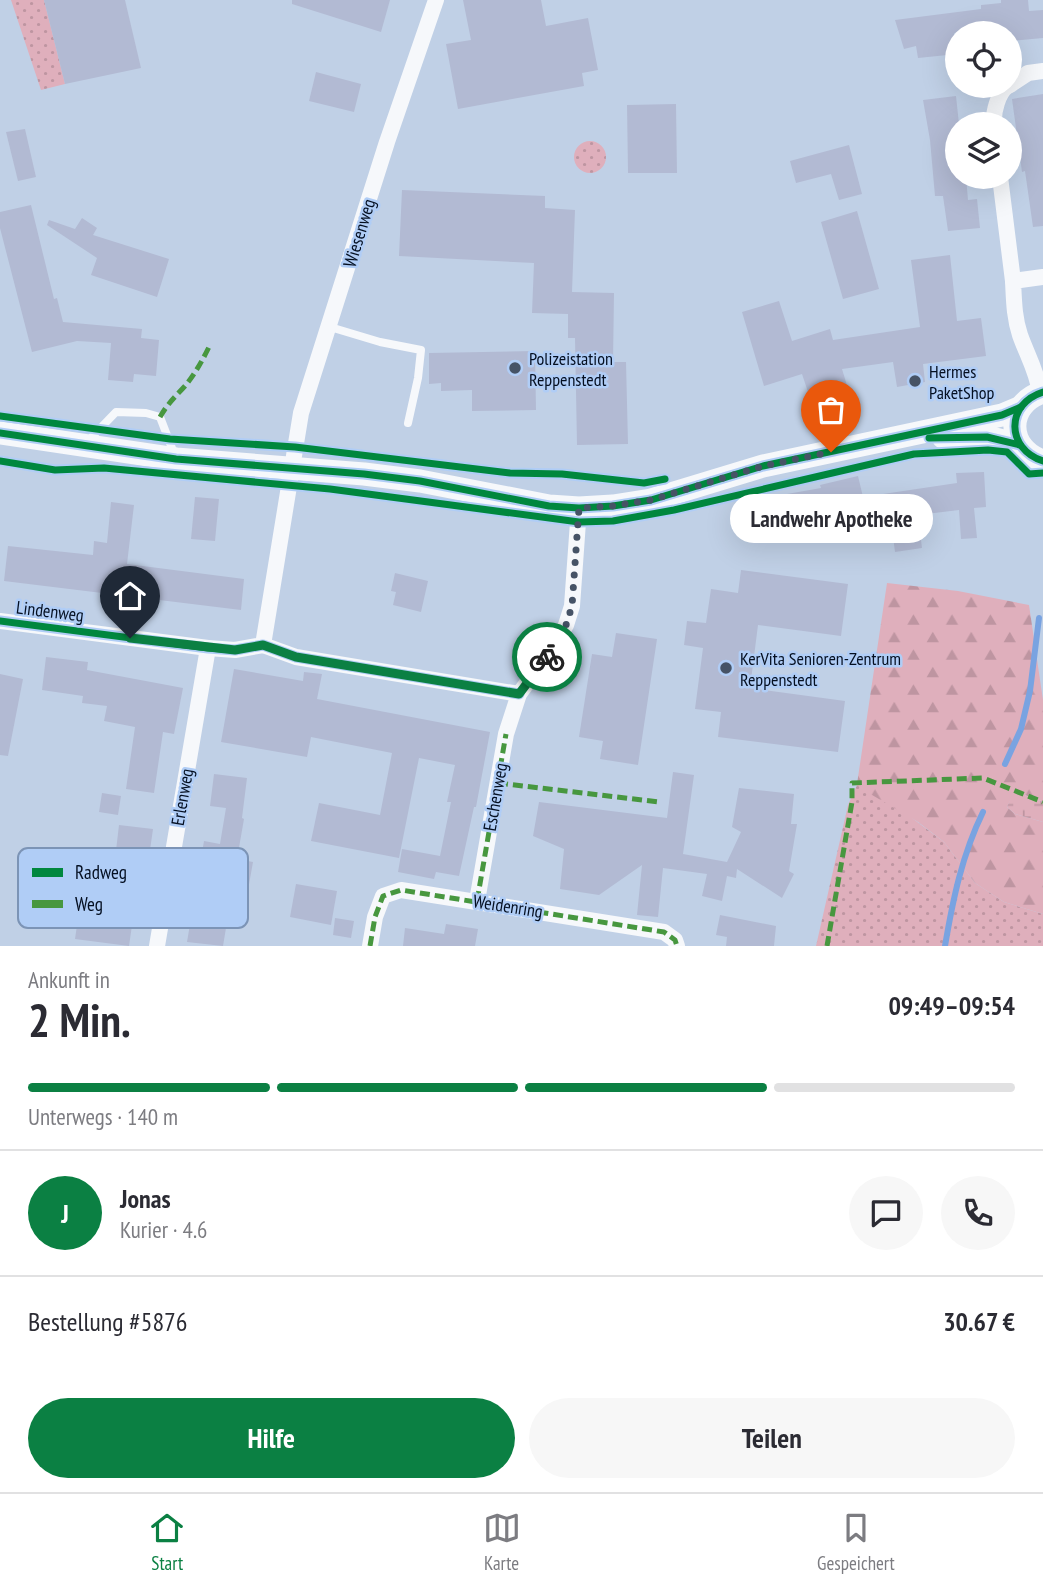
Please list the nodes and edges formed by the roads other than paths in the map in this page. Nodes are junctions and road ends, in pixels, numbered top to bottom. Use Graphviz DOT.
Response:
graph roads {
  1 [pos="436,0"];
  2 [pos="1043,71"];
  3 [pos="1022,77"];
  4 [pos="1002,189"];
  5 [pos="1043,277"];
  6 [pos="1013,281"];
  7 [pos="330,327"];
  8 [pos="1042,393"];
  9 [pos="1020,407"];
  10 [pos="408,423"];
  11 [pos="0,433"];
  12 [pos="887,440"];
  13 [pos="84,445"];
  14 [pos="1020,446"];
  15 [pos="176,459"];
  16 [pos="1043,461"];
  17 [pos="291,468"];
  18 [pos="579,508"];
  19 [pos="0,621"];
  20 [pos="263,645"];
  21 [pos="208,648"];
  22 [pos="519,694"];
  23 [pos="174,848"];
  24 [pos="477,901"];
  25 [pos="160,928"];
  26 [pos="157,946"];
  27 [pos="370,946"];
  28 [pos="677,946"];
  1 -- 7 [label="street, Wiesenweg"];
  2 -- 3 [label="street"];
  4 -- 6 [label="street"];
  5 -- 6 [label="street"];
  6 -- 8 [label="street"];
  7 -- 10 [label="lane"];
  7 -- 17 [label="street, Wiesenweg"];
  8 -- 9 [label="main road"];
  9 -- 12 [label="main road"];
  9 -- 14 [label="main road"];
  11 -- 13 [label="main road"];
  12 -- 14 [label="main road"];
  12 -- 18 [label="main road"];
  13 -- 15 [label="main road"];
  13 -- 15 [label="lane"];
  14 -- 16 [label="main road"];
  15 -- 17 [label="main road"];
  17 -- 18 [label="main road"];
  17 -- 20 [label="street"];
  18 -- 22 [label="street, Eschenweg"];
  19 -- 21 [label="street, Lindenweg"];
  20 -- 21 [label="street, Lindenweg"];
  20 -- 22 [label="street"];
  21 -- 23 [label="street, Erlenweg"];
  22 -- 24 [label="street, Eschenweg"];
  24 -- 27 [label="street, Weidenring"];
  24 -- 28 [label="street, Weidenring"];
  25 -- 26 [label="street, Erlenweg"];
}
